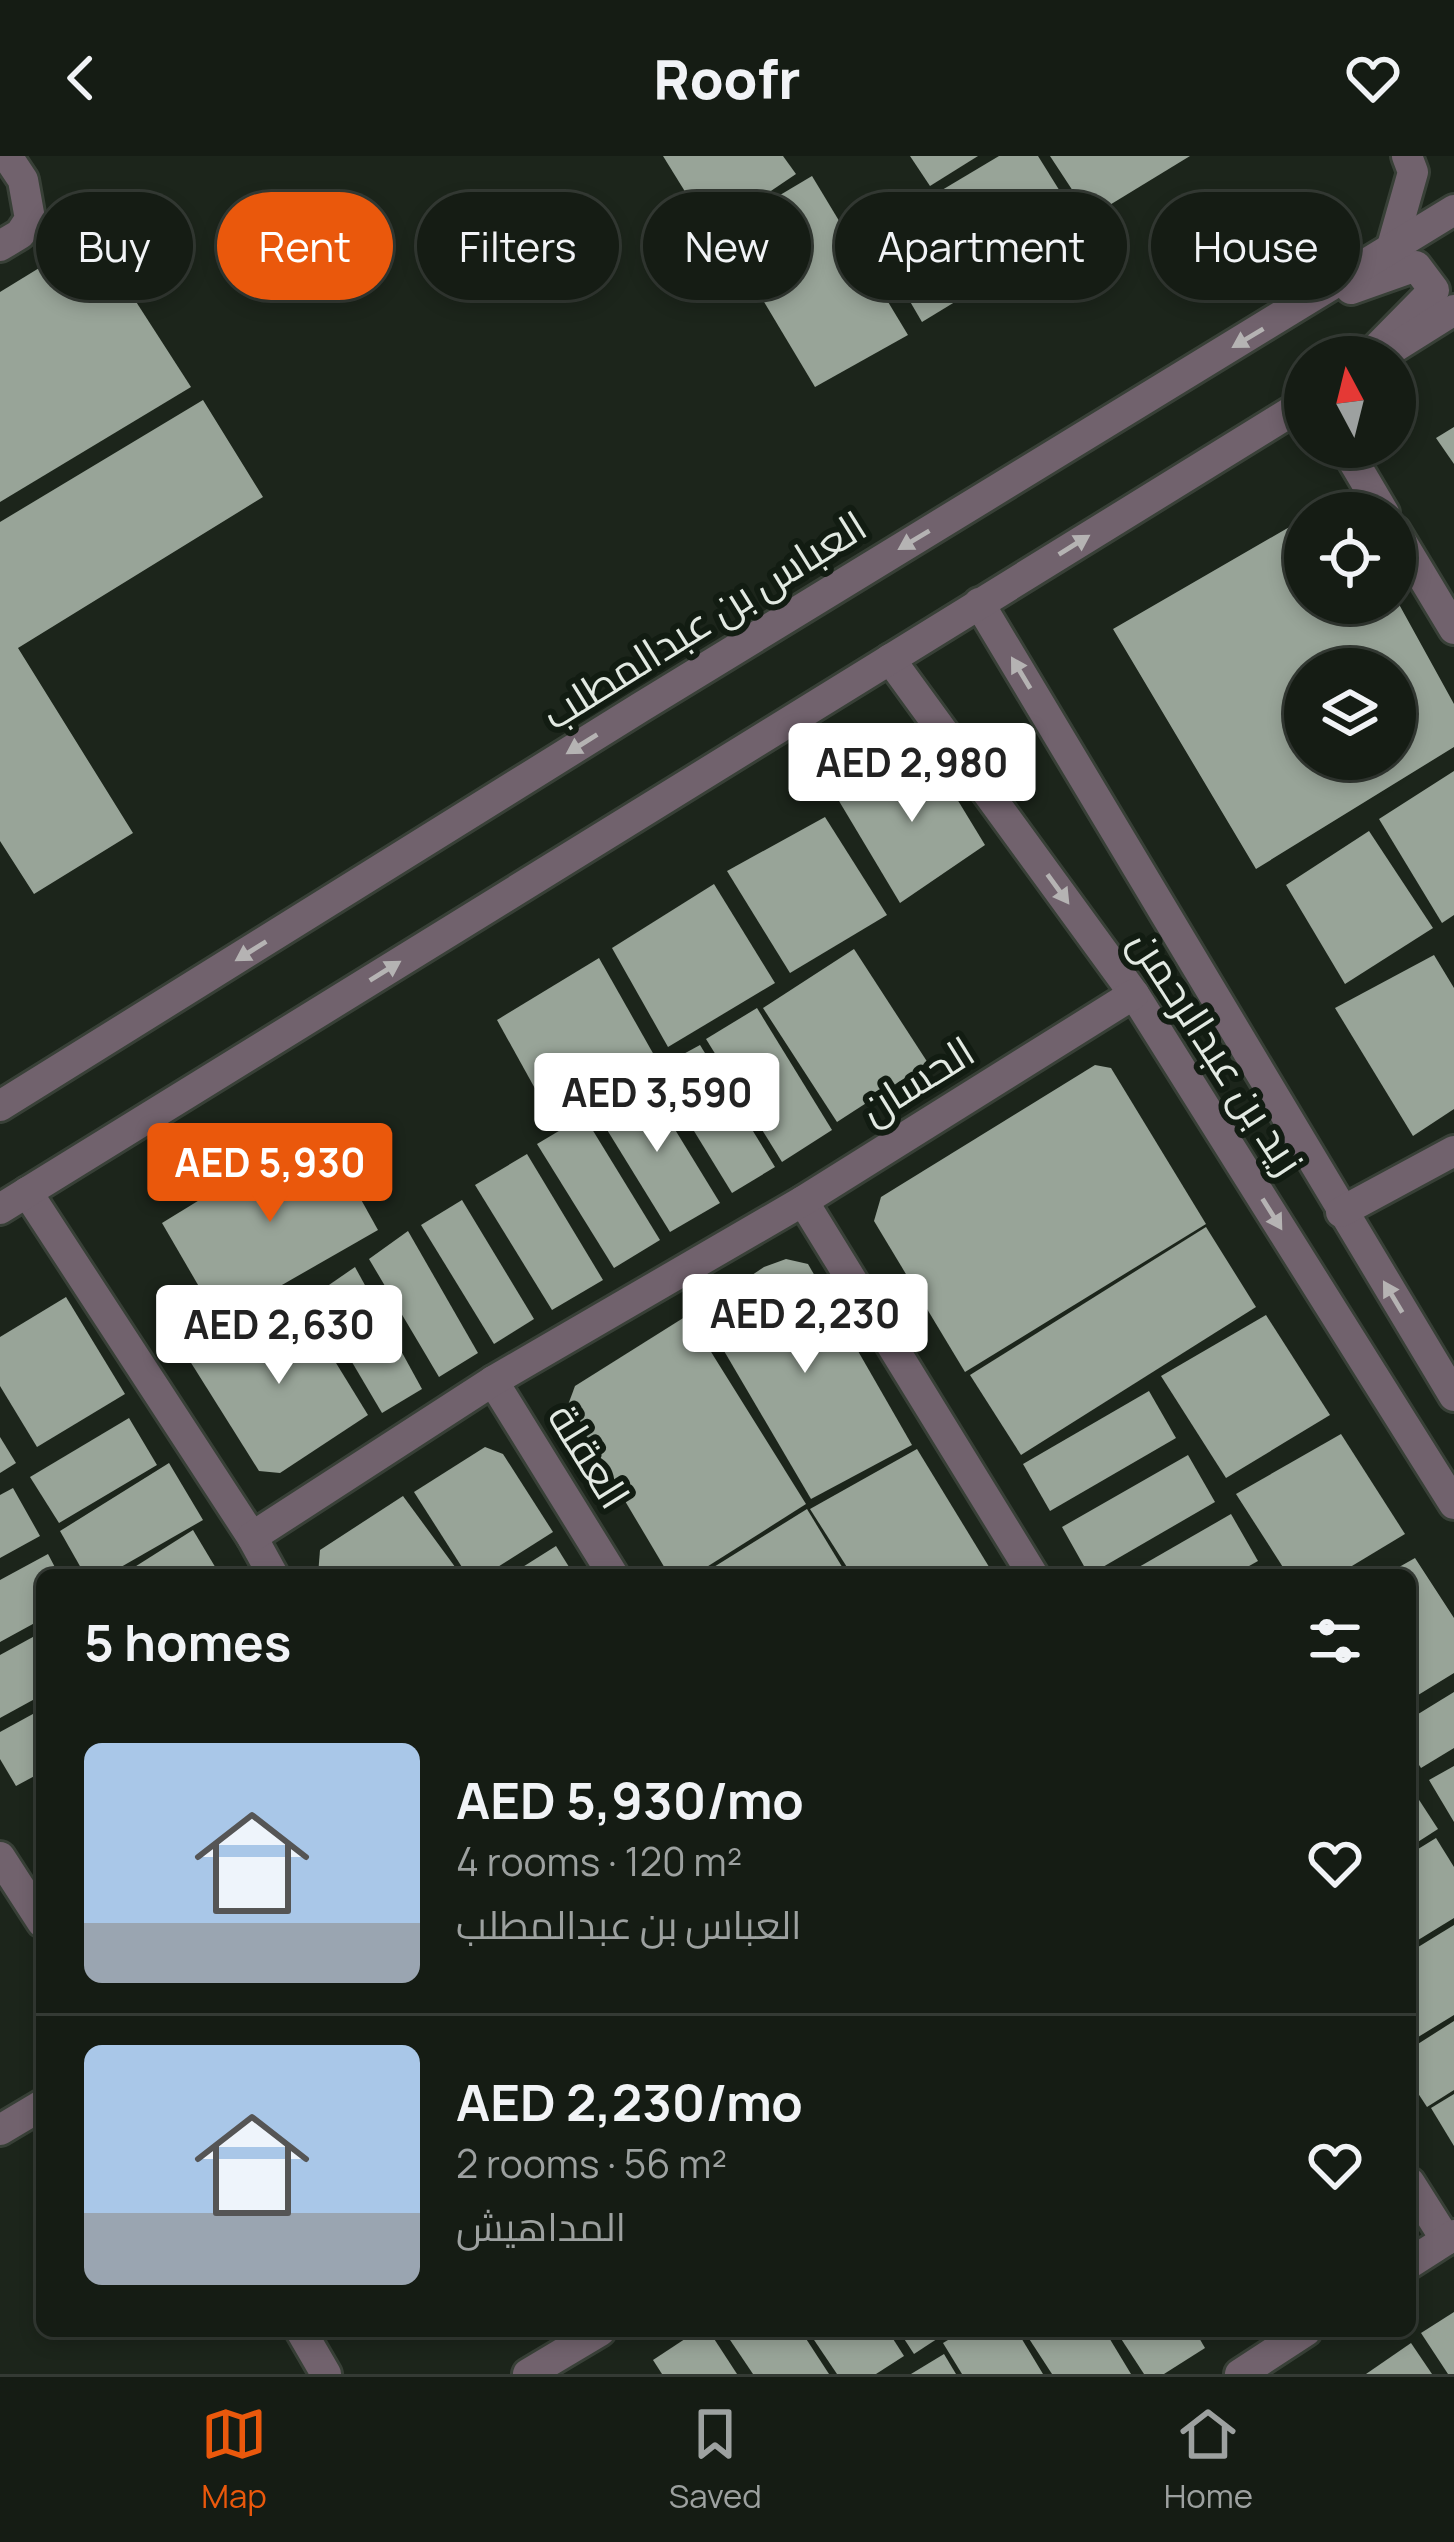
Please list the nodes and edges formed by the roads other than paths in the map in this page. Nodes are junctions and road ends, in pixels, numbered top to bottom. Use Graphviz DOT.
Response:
graph roads {
  1 [pos="7,156"];
  2 [pos="1407,156"];
  3 [pos="1454,209"];
  4 [pos="0,246"];
  5 [pos="1390,250"];
  6 [pos="1295,309"];
  7 [pos="1454,310"];
  8 [pos="1389,336"];
  9 [pos="1413,336"];
  10 [pos="1284,416"];
  11 [pos="1416,565"];
  12 [pos="980,603"];
  13 [pos="1454,629"];
  14 [pos="890,659"];
  15 [pos="1134,994"];
  16 [pos="0,1106"];
  17 [pos="1454,1151"];
  18 [pos="27,1192"];
  19 [pos="803,1201"];
  20 [pos="0,1209"];
  21 [pos="1341,1212"];
  22 [pos="493,1382"];
  23 [pos="1454,1396"];
  24 [pos="1454,1504"];
  25 [pos="252,1537"];
  26 [pos="270,1569"];
  27 [pos="609,1569"];
  28 [pos="1029,1569"];
  29 [pos="0,1857"];
  30 [pos="36,1913"];
  31 [pos="36,2108"];
  32 [pos="0,2130"];
  33 [pos="1416,2191"];
  34 [pos="1450,2237"];
  35 [pos="1416,2259"];
  36 [pos="304,2337"];
  37 [pos="591,2337"];
  38 [pos="1297,2337"];
  39 [pos="326,2374"];
  40 [pos="528,2374"];
  41 [pos="1240,2374"];
  1 -- 4 [label="street"];
  2 -- 5 [label="street"];
  3 -- 5 [label="street, العباس بن عبدالمطلب"];
  5 -- 6 [label="street, العباس بن عبدالمطلب"];
  6 -- 8 [label="street"];
  6 -- 16 [label="street, العباس بن عبدالمطلب, one-way"];
  7 -- 9 [label="street"];
  12 -- 10 [label="street, one-way"];
  11 -- 13 [label="street"];
  12 -- 14 [label="street"];
  21 -- 12 [label="street, زيد بن عبدالرحمن, one-way"];
  14 -- 15 [label="street, زيد بن عبدالرحمن, one-way"];
  18 -- 14 [label="street, one-way"];
  15 -- 19 [label="street, الحسان"];
  15 -- 24 [label="street, زيد بن عبدالرحمن, one-way"];
  17 -- 21 [label="street"];
  18 -- 20 [label="street"];
  18 -- 25 [label="street"];
  19 -- 22 [label="street, الحسان"];
  19 -- 28 [label="street"];
  23 -- 21 [label="street, زيد بن عبدالرحمن, one-way"];
  22 -- 25 [label="street, الحسان"];
  22 -- 27 [label="street, العقلة"];
  25 -- 26 [label="street"];
  29 -- 30 [label="street"];
  31 -- 32 [label="street"];
  33 -- 34 [label="street"];
  34 -- 35 [label="street"];
  36 -- 39 [label="street"];
  37 -- 40 [label="street"];
  38 -- 41 [label="street"];
}
